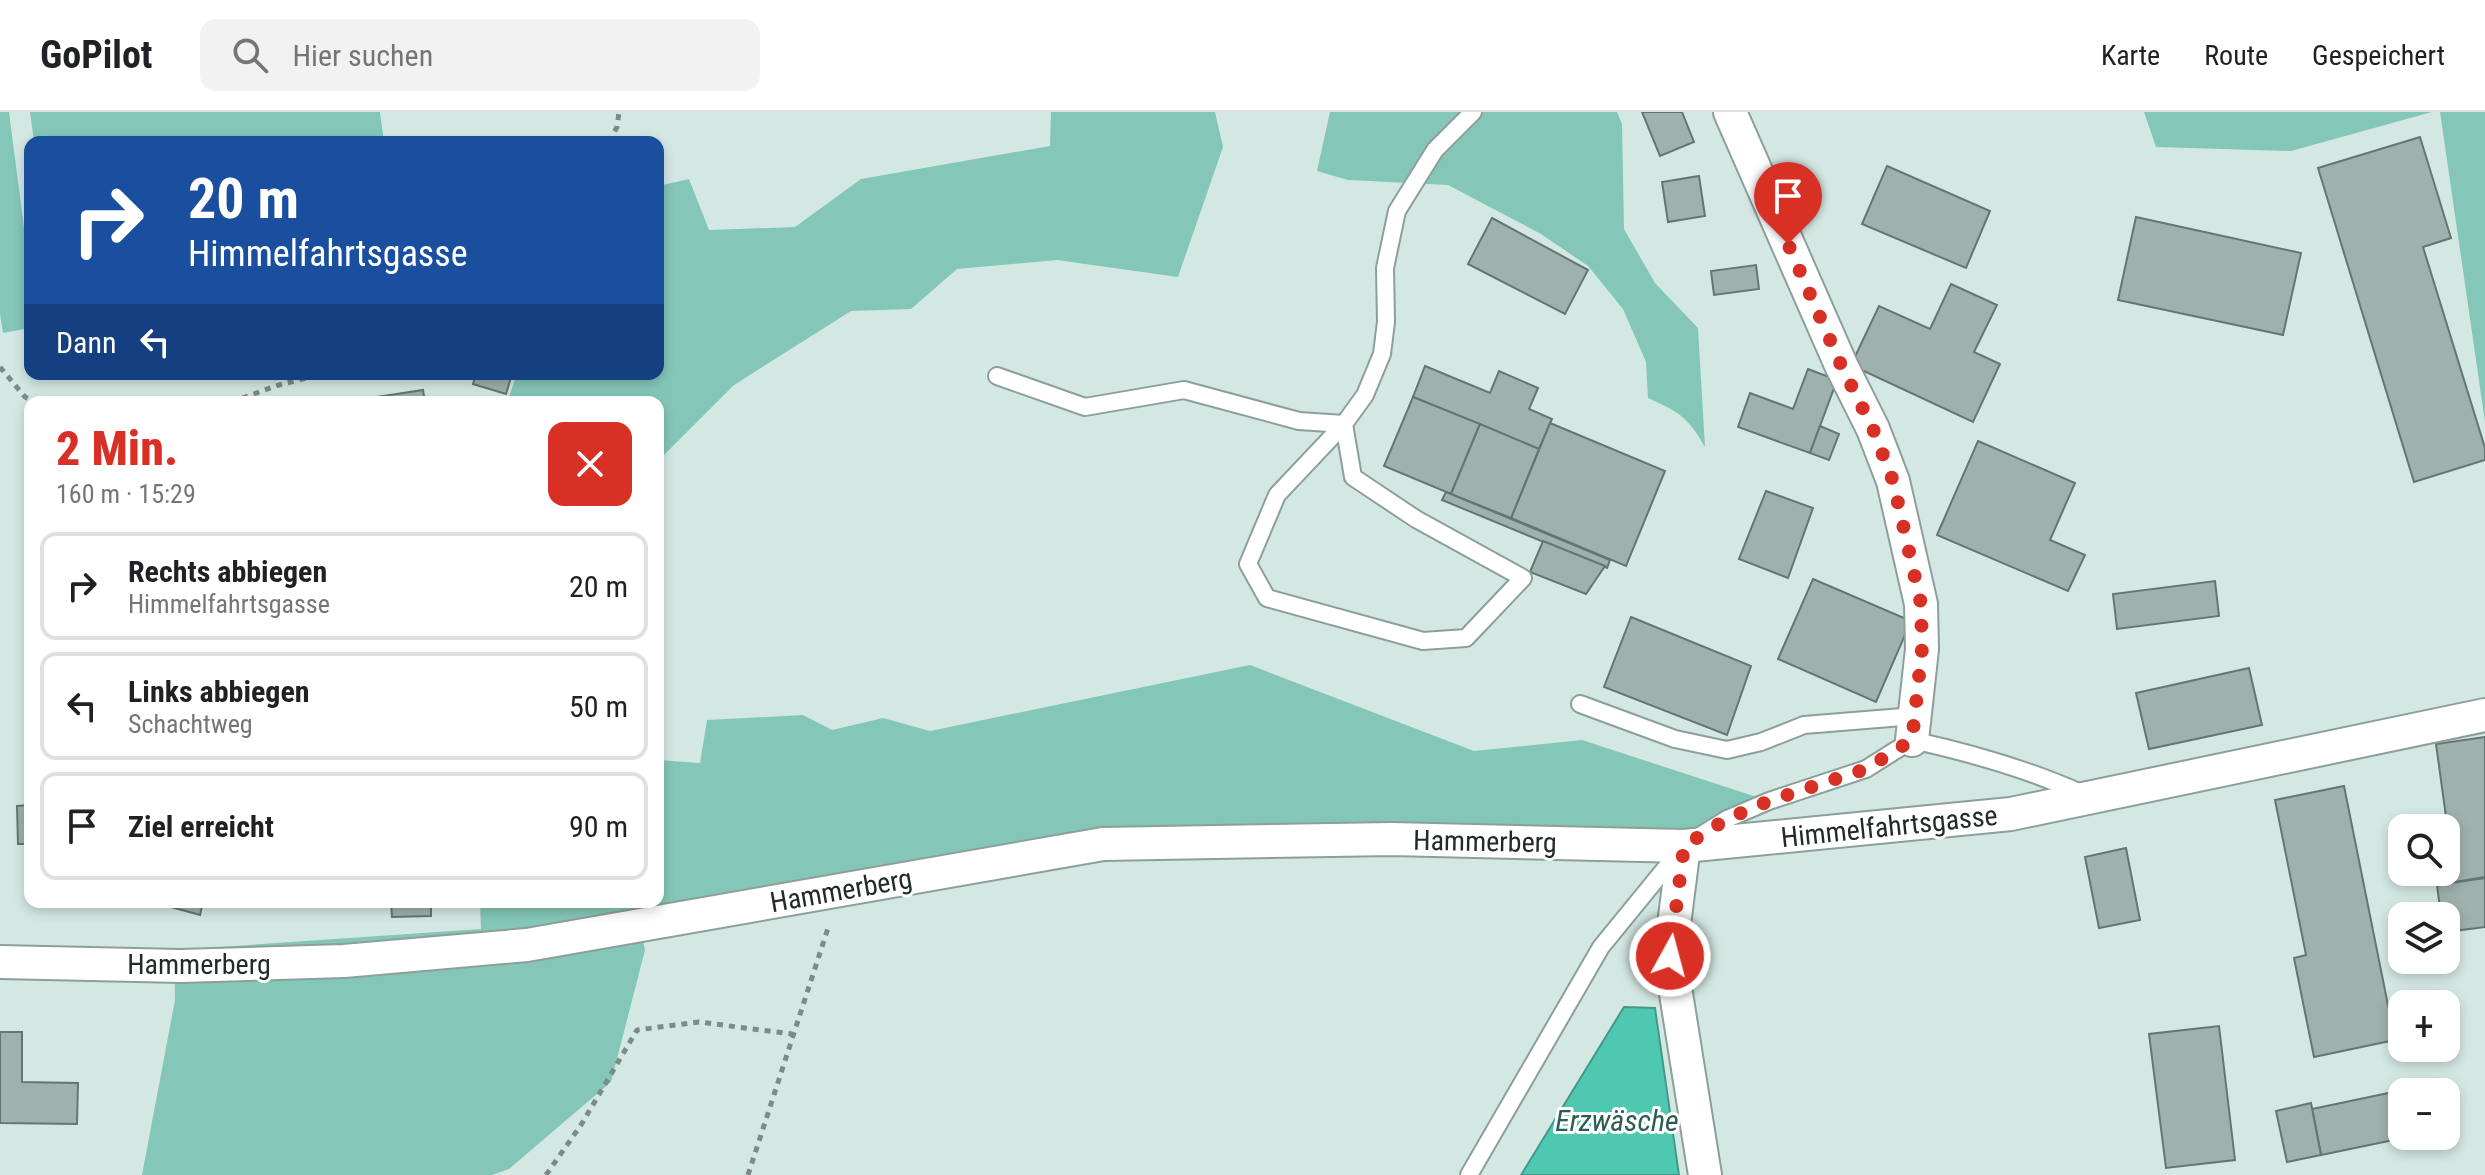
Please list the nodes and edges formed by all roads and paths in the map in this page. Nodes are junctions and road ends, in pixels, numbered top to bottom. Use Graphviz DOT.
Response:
graph roads {
  1 [pos="619,112"];
  2 [pos="1473,112"];
  3 [pos="1730,112"];
  4 [pos="612,136"];
  5 [pos="0,367"];
  6 [pos="997,376"];
  7 [pos="299,380"];
  8 [pos="24,396"];
  9 [pos="248,396"];
  10 [pos="1344,424"];
  11 [pos="1580,704"];
  12 [pos="2485,715"];
  13 [pos="1913,728"];
  14 [pos="2092,798"];
  15 [pos="1684,846"];
  16 [pos="829,923"];
  17 [pos="0,962"];
  18 [pos="792,1034"];
  19 [pos="546,1175"];
  20 [pos="748,1175"];
  21 [pos="1469,1175"];
  22 [pos="1705,1175"];
  1 -- 4 [label="path"];
  2 -- 10 [label="lane"];
  3 -- 13 [label="street"];
  5 -- 8 [label="path"];
  6 -- 10 [label="lane"];
  7 -- 9 [label="path"];
  10 -- 10 [label="lane"];
  11 -- 13 [label="lane"];
  12 -- 14 [label="street, Himmelfahrtsgasse"];
  13 -- 14 [label="lane, Himmelfahrtsgasse"];
  13 -- 15 [label="lane, Himmelfahrtsgasse"];
  14 -- 15 [label="street, Himmelfahrtsgasse"];
  15 -- 17 [label="street, Hammerberg"];
  15 -- 21 [label="lane, Himmelfahrtsgasse"];
  15 -- 22 [label="street"];
  16 -- 18 [label="path"];
  18 -- 19 [label="path"];
  18 -- 20 [label="path"];
}
